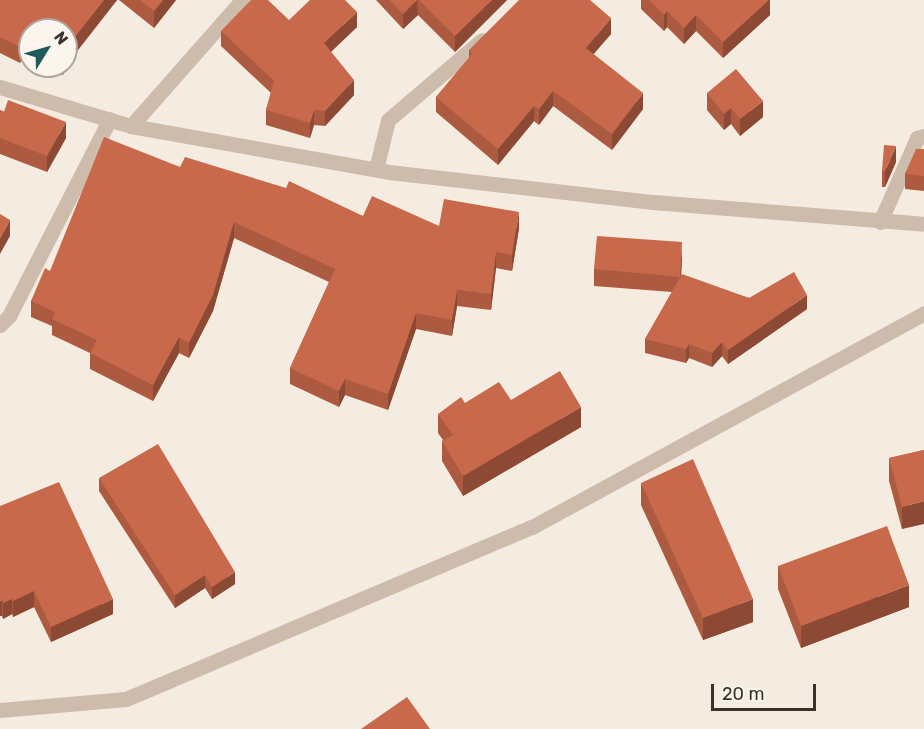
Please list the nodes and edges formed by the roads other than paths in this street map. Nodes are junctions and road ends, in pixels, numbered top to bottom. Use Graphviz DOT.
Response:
graph roads {
  1 [pos="242,0"];
  2 [pos="492,30"];
  3 [pos="0,87"];
  4 [pos="110,119"];
  5 [pos="131,126"];
  6 [pos="924,136"];
  7 [pos="376,169"];
  8 [pos="880,222"];
  9 [pos="924,224"];
  10 [pos="924,313"];
  11 [pos="0,325"];
  12 [pos="0,710"];
  1 -- 5 [label="street"];
  2 -- 7 [label="street"];
  3 -- 4 [label="street"];
  4 -- 5 [label="street"];
  4 -- 11 [label="street"];
  5 -- 7 [label="street"];
  6 -- 8 [label="street"];
  7 -- 8 [label="street"];
  8 -- 9 [label="street"];
  10 -- 12 [label="street"];
}
